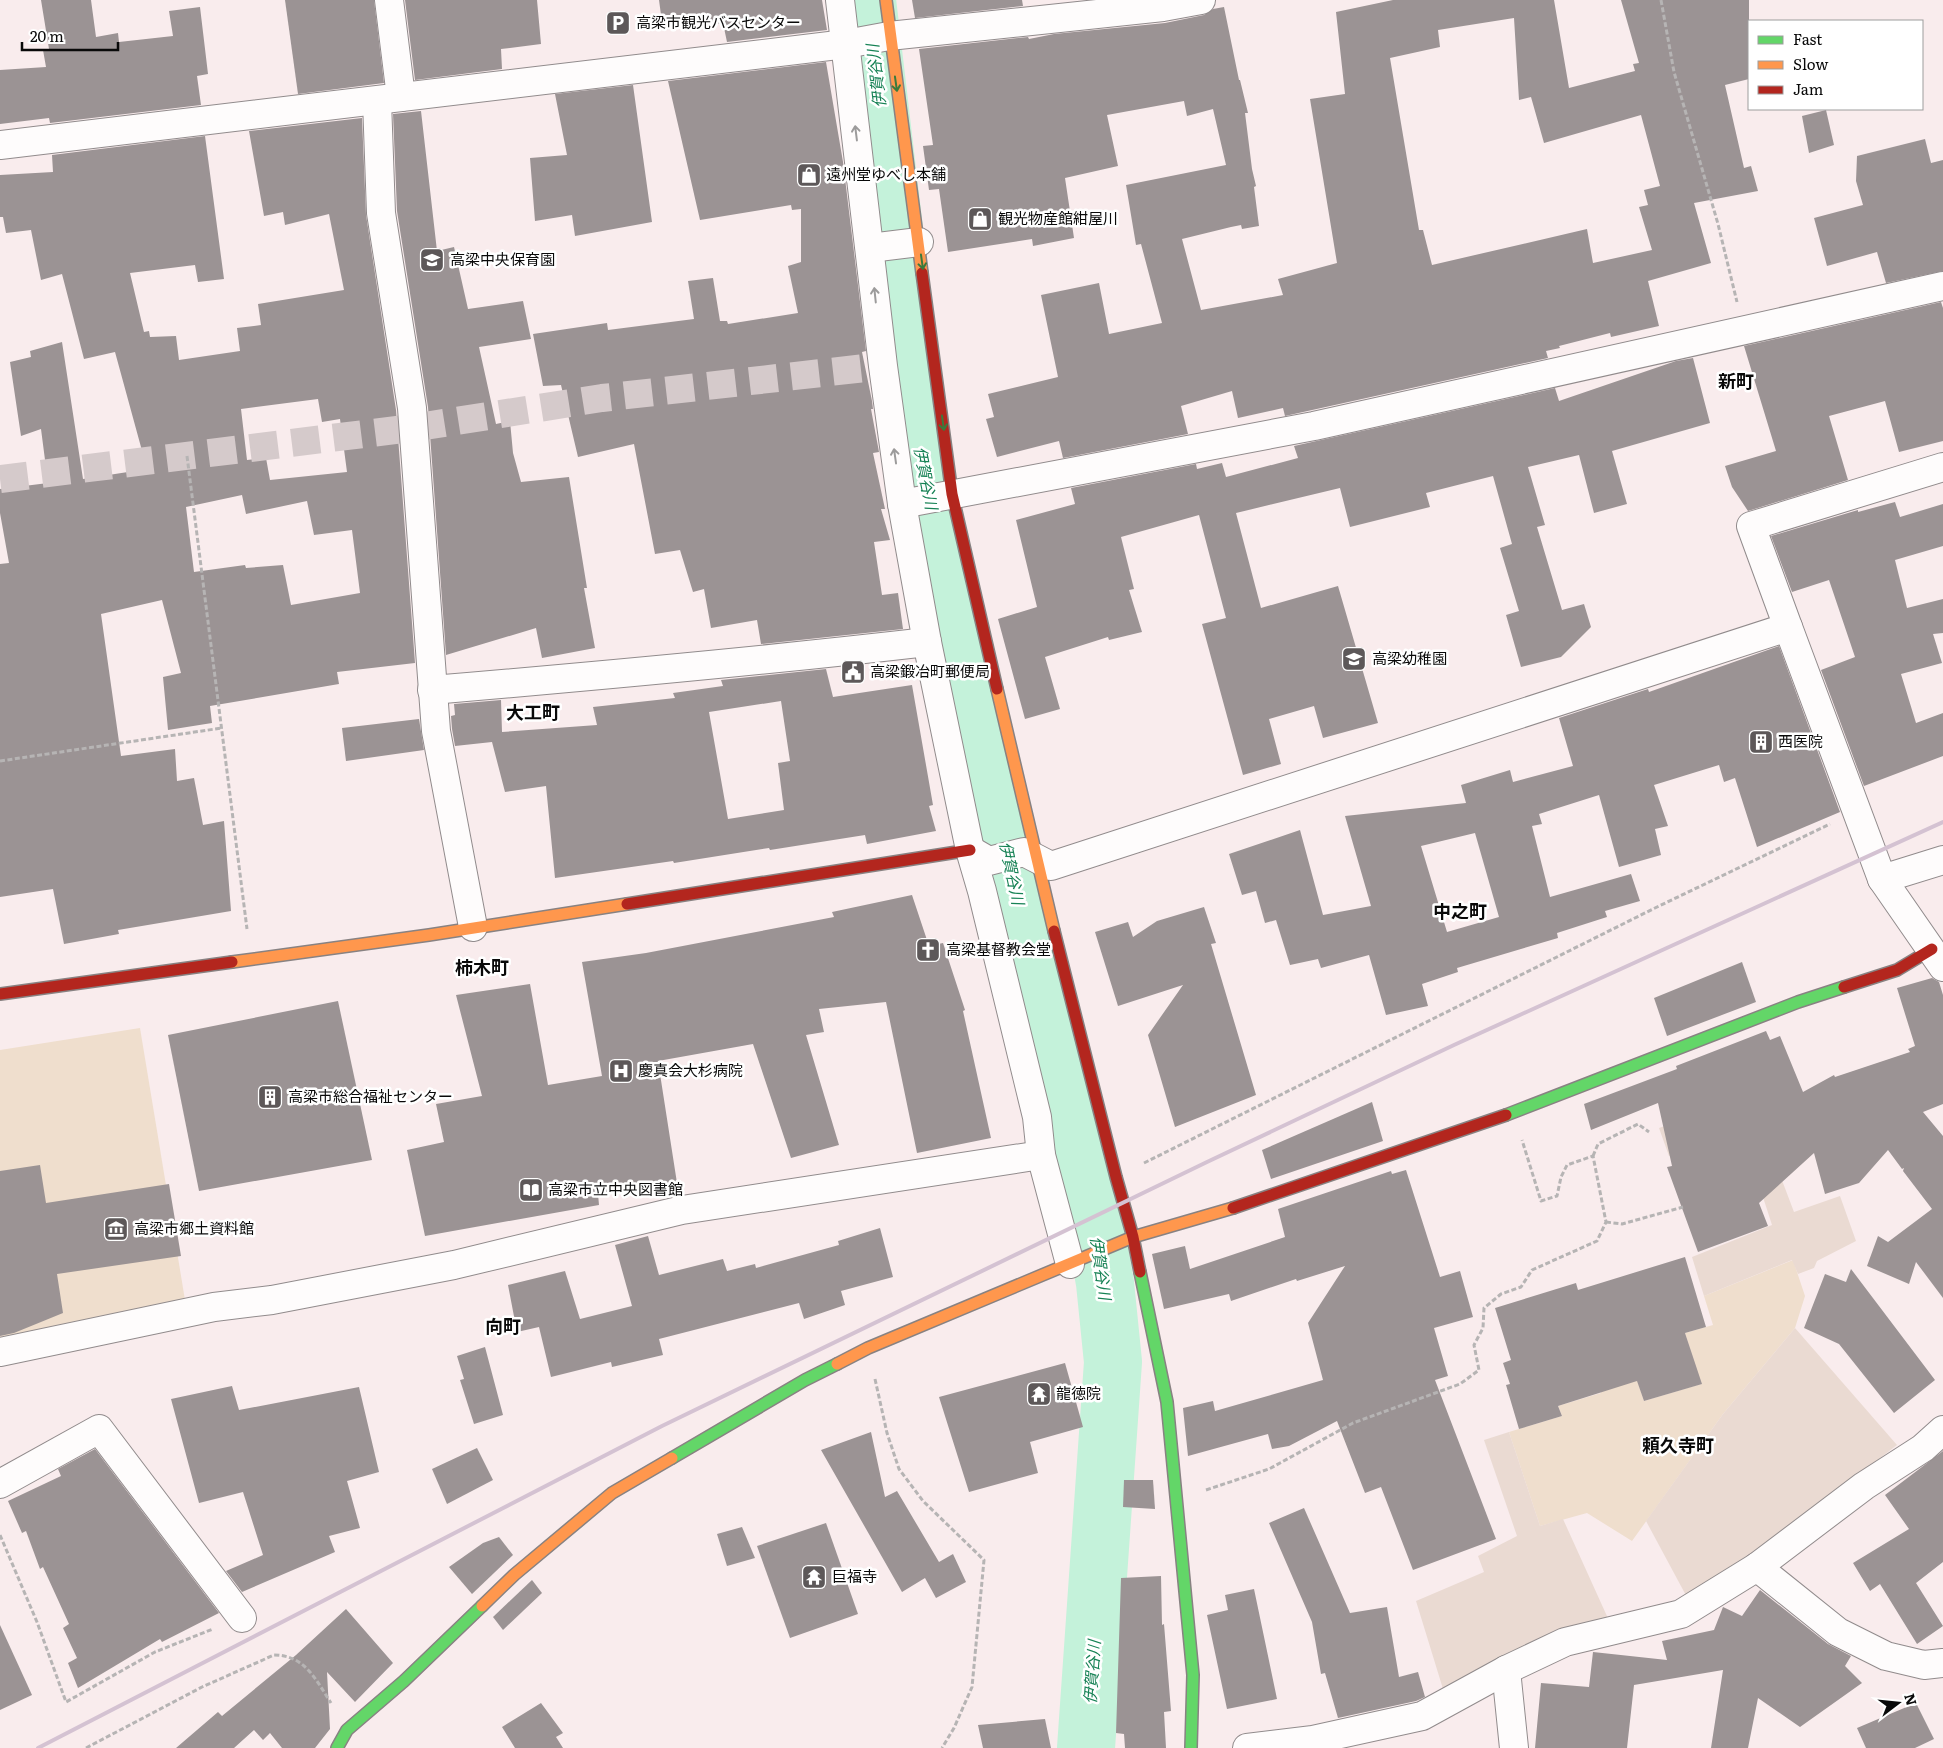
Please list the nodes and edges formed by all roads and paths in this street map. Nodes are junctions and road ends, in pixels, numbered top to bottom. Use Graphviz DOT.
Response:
graph roads {
  1 [pos="389,0"];
  2 [pos="840,0"];
  3 [pos="886,0"];
  4 [pos="1202,0"];
  5 [pos="1661,0"];
  6 [pos="887,36"];
  7 [pos="847,44"];
  8 [pos="389,99"];
  9 [pos="0,145"];
  10 [pos="916,242"];
  11 [pos="874,247"];
  12 [pos="1943,286"];
  13 [pos="1744,330"];
  14 [pos="187,456"];
  15 [pos="1943,468"];
  16 [pos="948,495"];
  17 [pos="908,503"];
  18 [pos="1788,627"];
  19 [pos="926,642"];
  20 [pos="432,690"];
  21 [pos="222,728"];
  22 [pos="0,761"];
  23 [pos="1858,811"];
  24 [pos="1029,854"];
  25 [pos="979,856"];
  26 [pos="1943,860"];
  27 [pos="1882,878"];
  28 [pos="473,927"];
  29 [pos="1938,958"];
  30 [pos="250,959"];
  31 [pos="0,994"];
  32 [pos="1649,1132"];
  33 [pos="1523,1143"];
  34 [pos="1042,1155"];
  35 [pos="1593,1156"];
  36 [pos="1116,1177"];
  37 [pos="1683,1207"];
  38 [pos="1606,1222"];
  39 [pos="1133,1237"];
  40 [pos="1073,1262"];
  41 [pos="868,1348"];
  42 [pos="0,1352"];
  43 [pos="1943,1430"];
  44 [pos="0,1484"];
  45 [pos="1177,1500"];
  46 [pos="0,1535"];
  47 [pos="1757,1567"];
  48 [pos="242,1618"];
  49 [pos="1943,1663"];
  50 [pos="1506,1670"];
  51 [pos="347,1730"];
  52 [pos="86,1748"];
  53 [pos="337,1748"];
  54 [pos="942,1748"];
  55 [pos="1191,1748"];
  56 [pos="1247,1748"];
  57 [pos="1514,1748"];
  1 -- 8 [label="street"];
  2 -- 7 [label="street"];
  3 -- 6 [label="street"];
  4 -- 6 [label="street"];
  5 -- 13 [label="path"];
  6 -- 7 [label="street"];
  6 -- 10 [label="street, one-way"];
  7 -- 8 [label="street"];
  11 -- 7 [label="street, one-way"];
  8 -- 9 [label="street"];
  8 -- 20 [label="street"];
  10 -- 11 [label="street"];
  10 -- 16 [label="street, one-way"];
  17 -- 11 [label="street, one-way"];
  12 -- 13 [label="street"];
  13 -- 16 [label="street"];
  14 -- 21 [label="path"];
  15 -- 18 [label="street"];
  16 -- 17 [label="street"];
  16 -- 24 [label="street"];
  17 -- 19 [label="street"];
  18 -- 23 [label="street"];
  18 -- 24 [label="street"];
  19 -- 20 [label="street"];
  19 -- 25 [label="street"];
  20 -- 28 [label="street"];
  21 -- 22 [label="path"];
  21 -- 30 [label="path"];
  23 -- 27 [label="street"];
  23 -- 36 [label="path"];
  24 -- 25 [label="street"];
  24 -- 36 [label="street"];
  25 -- 28 [label="street"];
  25 -- 34 [label="street"];
  26 -- 27 [label="street"];
  27 -- 29 [label="street"];
  28 -- 30 [label="street"];
  29 -- 39 [label="street"];
  30 -- 31 [label="street"];
  32 -- 35 [label="path"];
  33 -- 35 [label="path"];
  34 -- 40 [label="street"];
  34 -- 42 [label="street"];
  35 -- 38 [label="path"];
  36 -- 39 [label="street"];
  37 -- 38 [label="path"];
  38 -- 45 [label="path"];
  39 -- 40 [label="street"];
  39 -- 45 [label="street"];
  40 -- 41 [label="street"];
  41 -- 51 [label="street"];
  41 -- 54 [label="path"];
  43 -- 47 [label="street"];
  44 -- 48 [label="street"];
  45 -- 55 [label="street"];
  46 -- 48 [label="path"];
  47 -- 49 [label="street"];
  47 -- 50 [label="street"];
  50 -- 56 [label="street"];
  50 -- 57 [label="street"];
  51 -- 52 [label="path"];
  51 -- 53 [label="street"];
}
